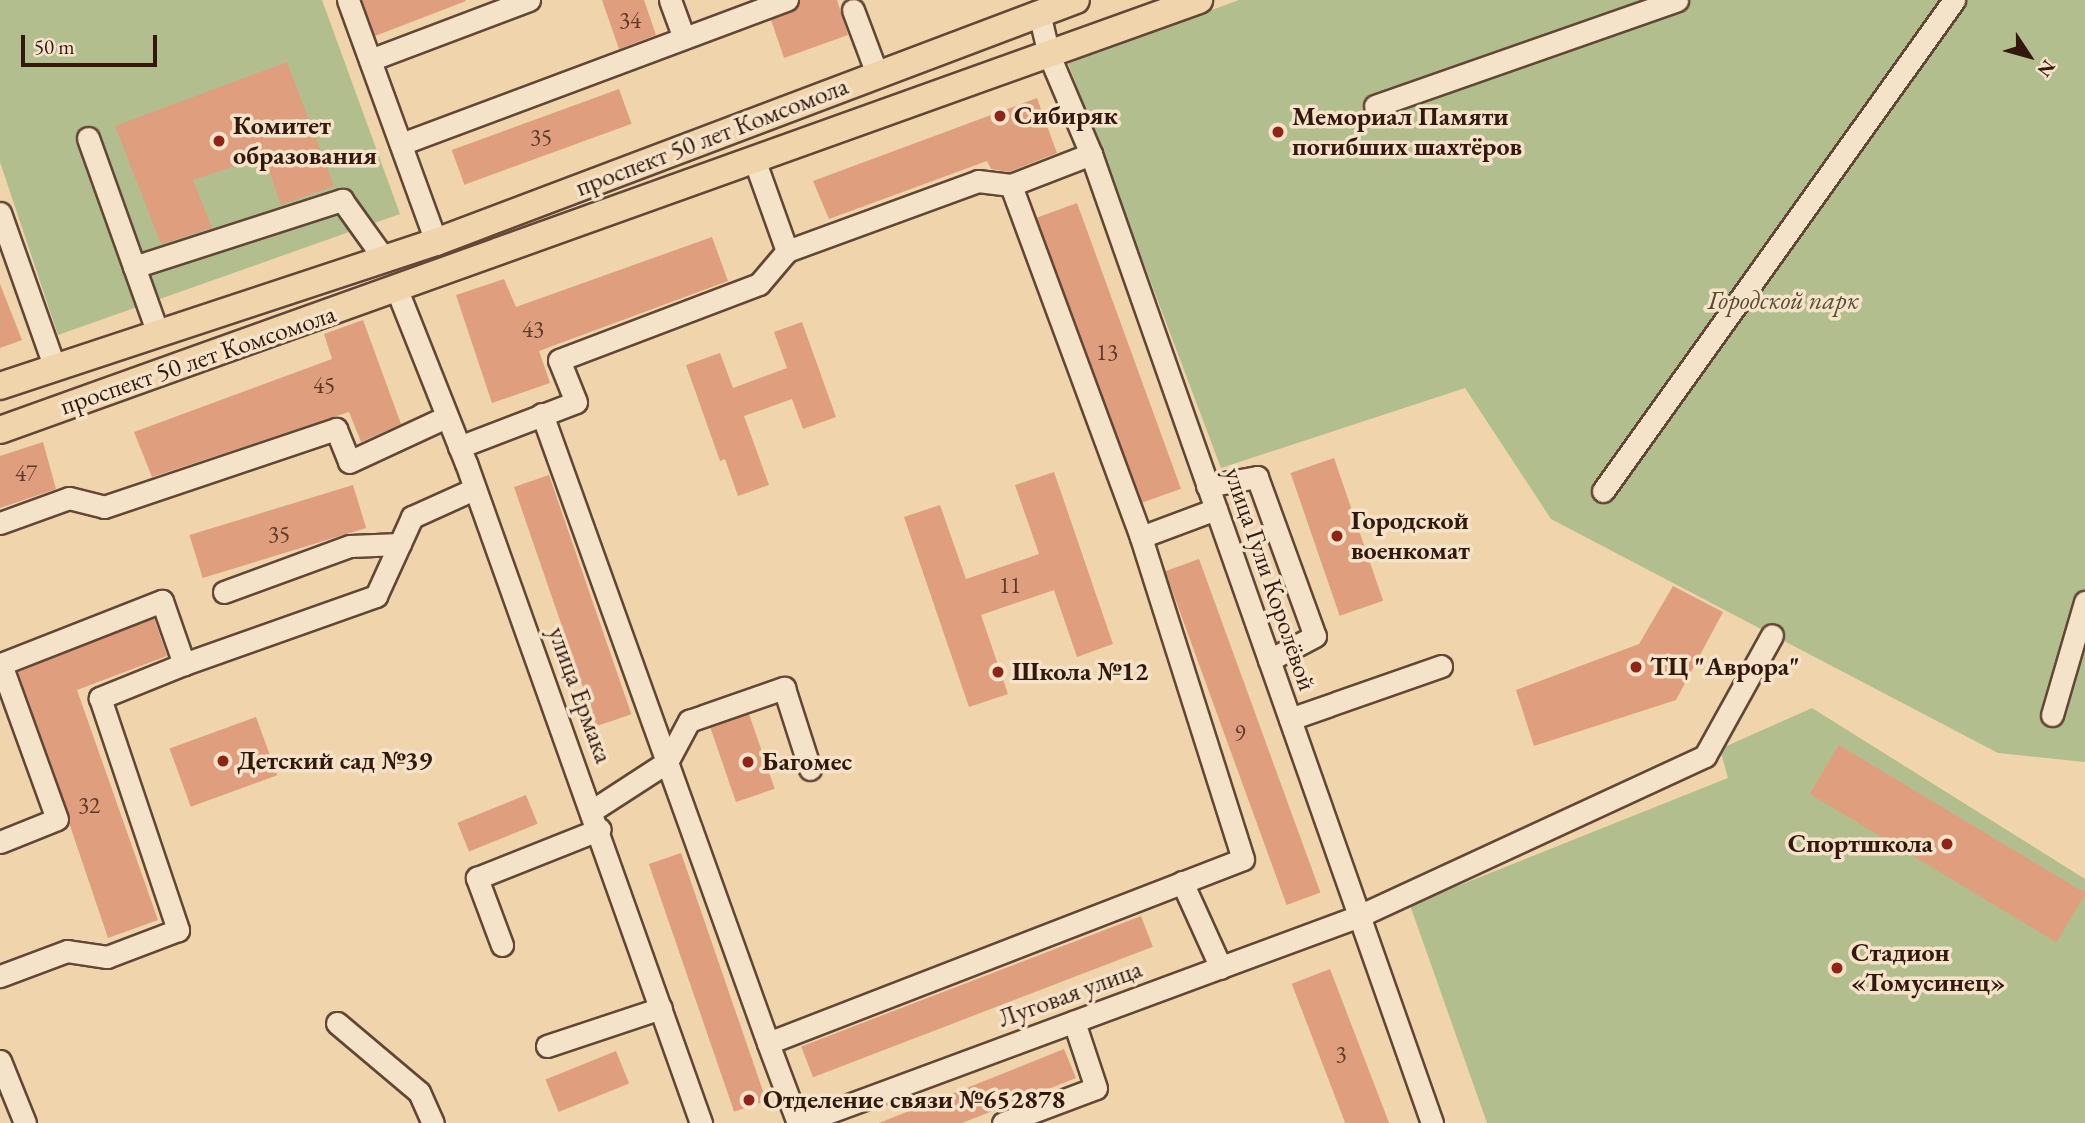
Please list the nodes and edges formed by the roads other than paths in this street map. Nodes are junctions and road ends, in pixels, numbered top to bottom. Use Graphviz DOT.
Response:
graph roads {
  1 [pos="348,0"];
  2 [pos="529,0"];
  3 [pos="670,0"];
  4 [pos="787,0"];
  5 [pos="1076,0"];
  6 [pos="1199,0"];
  7 [pos="1676,0"];
  8 [pos="1954,0"];
  9 [pos="853,10"];
  10 [pos="1039,13"];
  11 [pos="684,38"];
  12 [pos="1049,55"];
  13 [pos="370,60"];
  14 [pos="877,74"];
  15 [pos="1375,106"];
  16 [pos="88,138"];
  17 [pos="401,144"];
  18 [pos="1091,154"];
  19 [pos="754,159"];
  20 [pos="1011,185"];
  21 [pos="0,213"];
  22 [pos="436,242"];
  23 [pos="787,251"];
  24 [pos="385,260"];
  25 [pos="134,267"];
  26 [pos="397,290"];
  27 [pos="158,334"];
  28 [pos="55,368"];
  29 [pos="0,386"];
  30 [pos="542,414"];
  31 [pos="446,418"];
  32 [pos="0,430"];
  33 [pos="459,447"];
  34 [pos="1208,486"];
  35 [pos="474,489"];
  36 [pos="1603,491"];
  37 [pos="1216,509"];
  38 [pos="0,523"];
  39 [pos="1141,537"];
  40 [pos="400,544"];
  41 [pos="224,592"];
  42 [pos="2085,602"];
  43 [pos="1772,635"];
  44 [pos="1269,660"];
  45 [pos="184,664"];
  46 [pos="1441,666"];
  47 [pos="2052,715"];
  48 [pos="1290,719"];
  49 [pos="667,762"];
  50 [pos="810,769"];
  51 [pos="596,820"];
  52 [pos="2,836"];
  53 [pos="1182,882"];
  54 [pos="1359,916"];
  55 [pos="502,944"];
  56 [pos="1221,968"];
  57 [pos="0,976"];
  58 [pos="661,1008"];
  59 [pos="1074,1022"];
  60 [pos="337,1023"];
  61 [pos="768,1043"];
  62 [pos="547,1046"];
  63 [pos="1,1066"];
  64 [pos="807,1122"];
  65 [pos="25,1123"];
  66 [pos="433,1123"];
  67 [pos="701,1123"];
  68 [pos="1003,1123"];
  69 [pos="1433,1123"];
  1 -- 13 [label="street"];
  2 -- 13 [label="street"];
  3 -- 11 [label="street"];
  4 -- 11 [label="street"];
  5 -- 10 [label="main road, проспект 50 лет Комсомола"];
  6 -- 12 [label="main road, проспект 50 лет Комсомола"];
  7 -- 15 [label="street"];
  8 -- 36 [label="street"];
  9 -- 14 [label="street"];
  10 -- 12 [label="street"];
  10 -- 14 [label="main road, проспект 50 лет Комсомола"];
  11 -- 17 [label="street"];
  12 -- 18 [label="street, улица Гули Королёвой"];
  12 -- 19 [label="main road, проспект 50 лет Комсомола"];
  13 -- 17 [label="street"];
  14 -- 22 [label="main road, проспект 50 лет Комсомола"];
  16 -- 25 [label="street"];
  17 -- 22 [label="street"];
  18 -- 20 [label="street"];
  18 -- 34 [label="street, улица Гули Королёвой"];
  19 -- 23 [label="street"];
  19 -- 26 [label="main road, проспект 50 лет Комсомола"];
  20 -- 23 [label="street"];
  20 -- 39 [label="street"];
  21 -- 28 [label="street"];
  22 -- 24 [label="main road, проспект 50 лет Комсомола"];
  23 -- 30 [label="street"];
  24 -- 25 [label="street"];
  24 -- 26 [label="main road"];
  24 -- 27 [label="main road, проспект 50 лет Комсомола"];
  25 -- 27 [label="street"];
  26 -- 31 [label="street, улица Ермака"];
  26 -- 32 [label="main road, проспект 50 лет Комсомола"];
  27 -- 28 [label="main road, проспект 50 лет Комсомола"];
  28 -- 29 [label="main road, проспект 50 лет Комсомола"];
  30 -- 33 [label="street"];
  30 -- 49 [label="street"];
  31 -- 33 [label="street, улица Ермака"];
  31 -- 38 [label="street"];
  33 -- 35 [label="street, улица Ермака"];
  34 -- 37 [label="street, улица Гули Королёвой"];
  34 -- 44 [label="street"];
  35 -- 40 [label="street"];
  35 -- 51 [label="street, улица Ермака"];
  37 -- 39 [label="street"];
  37 -- 44 [label="street, улица Гули Королёвой"];
  39 -- 53 [label="street"];
  40 -- 41 [label="street"];
  40 -- 45 [label="street"];
  42 -- 47 [label="street"];
  43 -- 54 [label="street, Луговая улица"];
  44 -- 48 [label="street, улица Гули Королёвой"];
  45 -- 52 [label="street"];
  45 -- 57 [label="street"];
  46 -- 48 [label="street"];
  48 -- 54 [label="street, улица Гули Королёвой"];
  49 -- 50 [label="street"];
  49 -- 51 [label="street"];
  49 -- 61 [label="street"];
  51 -- 55 [label="street"];
  51 -- 58 [label="street, улица Ермака"];
  53 -- 56 [label="street"];
  53 -- 61 [label="street"];
  54 -- 56 [label="street, Луговая улица"];
  54 -- 69 [label="street, улица Гули Королёвой"];
  56 -- 59 [label="street, Луговая улица"];
  58 -- 62 [label="street"];
  58 -- 67 [label="street, улица Ермака"];
  59 -- 64 [label="street, Луговая улица"];
  59 -- 68 [label="street"];
  60 -- 66 [label="street"];
  61 -- 64 [label="street"];
  63 -- 65 [label="street"];
}
